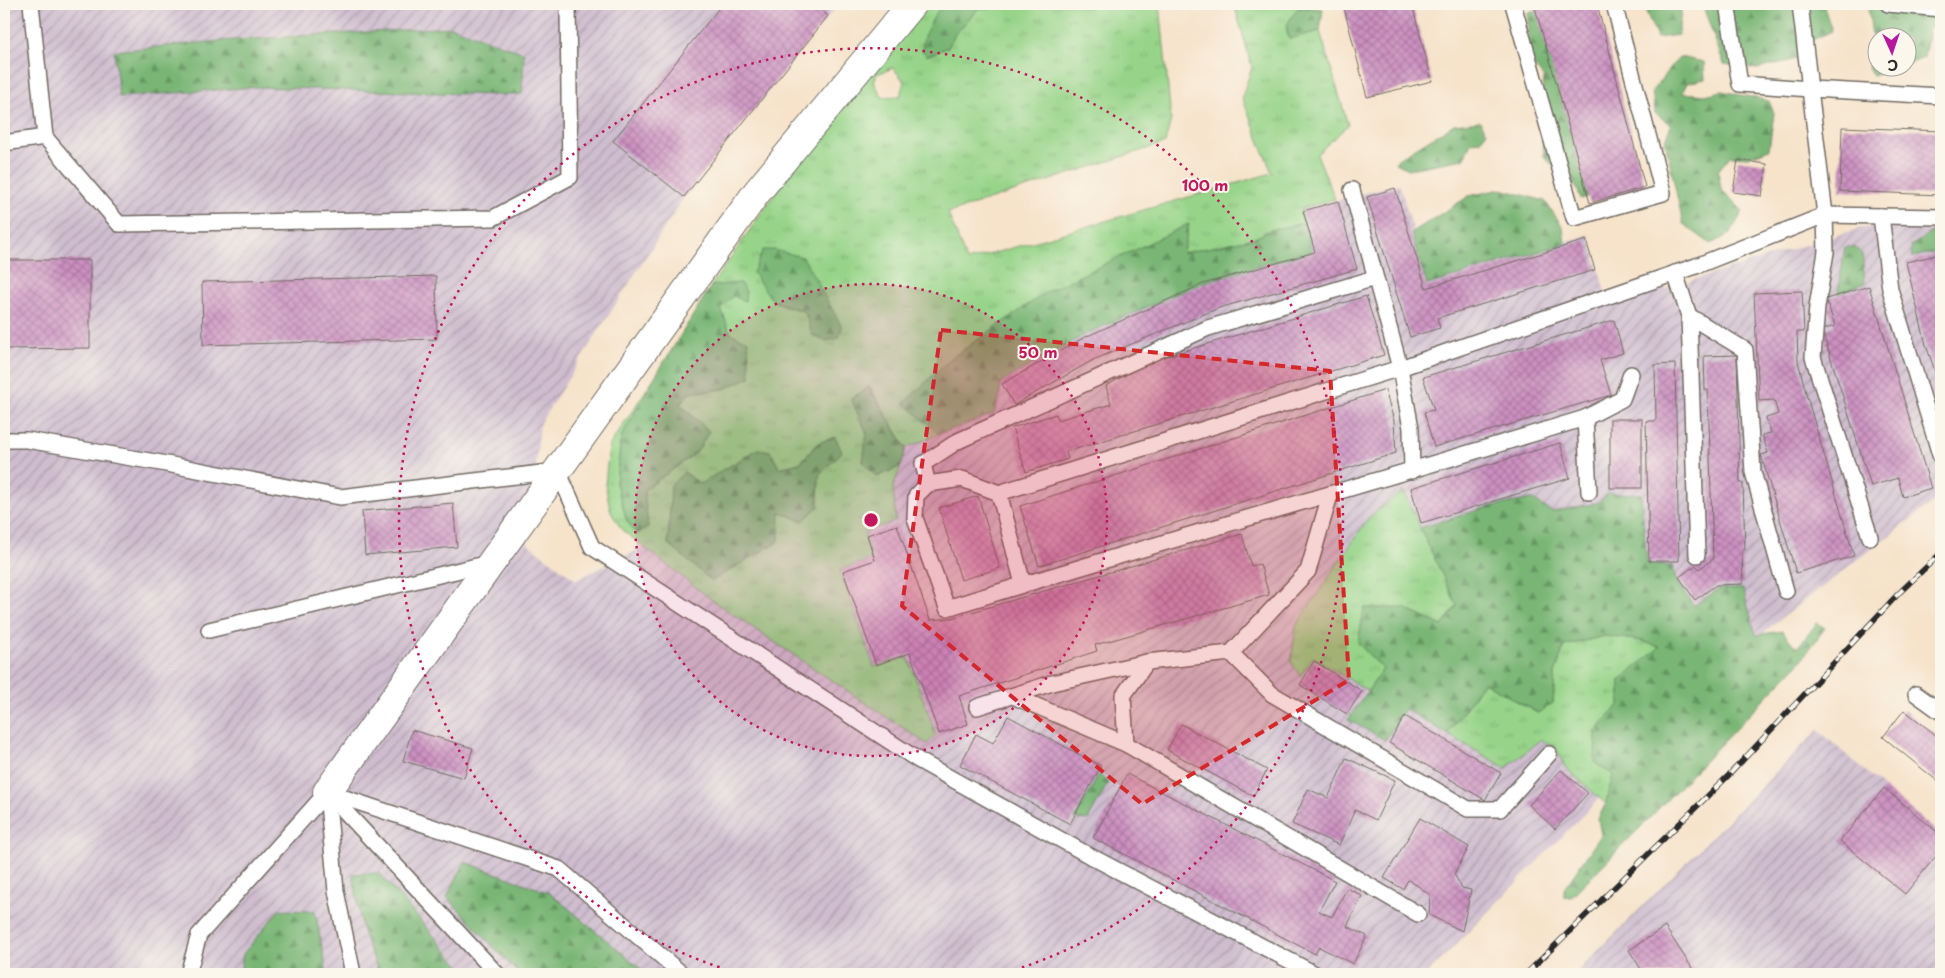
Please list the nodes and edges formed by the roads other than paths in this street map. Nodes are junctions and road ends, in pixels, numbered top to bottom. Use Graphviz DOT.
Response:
graph roads {
  1 [pos="31,4"];
  2 [pos="568,4"];
  3 [pos="912,4"];
  4 [pos="1513,4"];
  5 [pos="1614,4"];
  6 [pos="1727,4"];
  7 [pos="1800,4"];
  8 [pos="1888,4"];
  9 [pos="1941,9"];
  10 [pos="1810,89"];
  11 [pos="1941,96"];
  12 [pos="45,137"];
  13 [pos="4,143"];
  14 [pos="1352,190"];
  15 [pos="1824,216"];
  16 [pos="1881,216"];
  17 [pos="1941,217"];
  18 [pos="1675,273"];
  19 [pos="1376,278"];
  20 [pos="1689,316"];
  21 [pos="1400,368"];
  22 [pos="1631,374"];
  23 [pos="1585,418"];
  24 [pos="4,440"];
  25 [pos="1941,458"];
  26 [pos="558,471"];
  27 [pos="1412,471"];
  28 [pos="928,484"];
  29 [pos="999,492"];
  30 [pos="1589,492"];
  31 [pos="1330,495"];
  32 [pos="1870,537"];
  33 [pos="1697,555"];
  34 [pos="493,562"];
  35 [pos="1023,584"];
  36 [pos="1786,591"];
  37 [pos="209,630"];
  38 [pos="1231,653"];
  39 [pos="1148,662"];
  40 [pos="1916,694"];
  41 [pos="1013,696"];
  42 [pos="977,707"];
  43 [pos="1941,712"];
  44 [pos="1126,744"];
  45 [pos="1549,754"];
  46 [pos="327,792"];
  47 [pos="1418,914"];
  48 [pos="188,974"];
  49 [pos="353,974"];
  50 [pos="497,974"];
  51 [pos="682,974"];
  52 [pos="1315,974"];
  1 -- 12 [label="lane"];
  2 -- 12 [label="lane"];
  3 -- 26 [label="street"];
  4 -- 5 [label="lane"];
  6 -- 10 [label="lane"];
  7 -- 10 [label="lane"];
  8 -- 9 [label="lane"];
  10 -- 11 [label="lane"];
  10 -- 15 [label="lane"];
  12 -- 13 [label="lane"];
  14 -- 19 [label="lane"];
  15 -- 16 [label="lane"];
  15 -- 18 [label="lane"];
  15 -- 32 [label="lane"];
  16 -- 17 [label="lane"];
  16 -- 25 [label="lane"];
  18 -- 20 [label="lane"];
  18 -- 21 [label="lane"];
  19 -- 21 [label="lane"];
  19 -- 28 [label="lane"];
  20 -- 33 [label="lane"];
  20 -- 36 [label="lane"];
  21 -- 27 [label="lane"];
  21 -- 29 [label="lane"];
  22 -- 23 [label="lane"];
  23 -- 27 [label="lane"];
  23 -- 30 [label="lane"];
  24 -- 26 [label="lane"];
  26 -- 34 [label="street"];
  26 -- 52 [label="lane"];
  27 -- 31 [label="lane"];
  28 -- 29 [label="lane"];
  28 -- 35 [label="lane"];
  29 -- 35 [label="lane"];
  31 -- 35 [label="lane"];
  31 -- 38 [label="lane"];
  34 -- 37 [label="lane"];
  34 -- 46 [label="street"];
  38 -- 39 [label="lane"];
  38 -- 45 [label="lane"];
  39 -- 41 [label="lane"];
  39 -- 44 [label="lane"];
  40 -- 43 [label="lane"];
  41 -- 42 [label="lane"];
  41 -- 44 [label="lane"];
  44 -- 47 [label="lane"];
  46 -- 48 [label="lane"];
  46 -- 49 [label="lane"];
  46 -- 50 [label="lane"];
  46 -- 51 [label="lane"];
}
